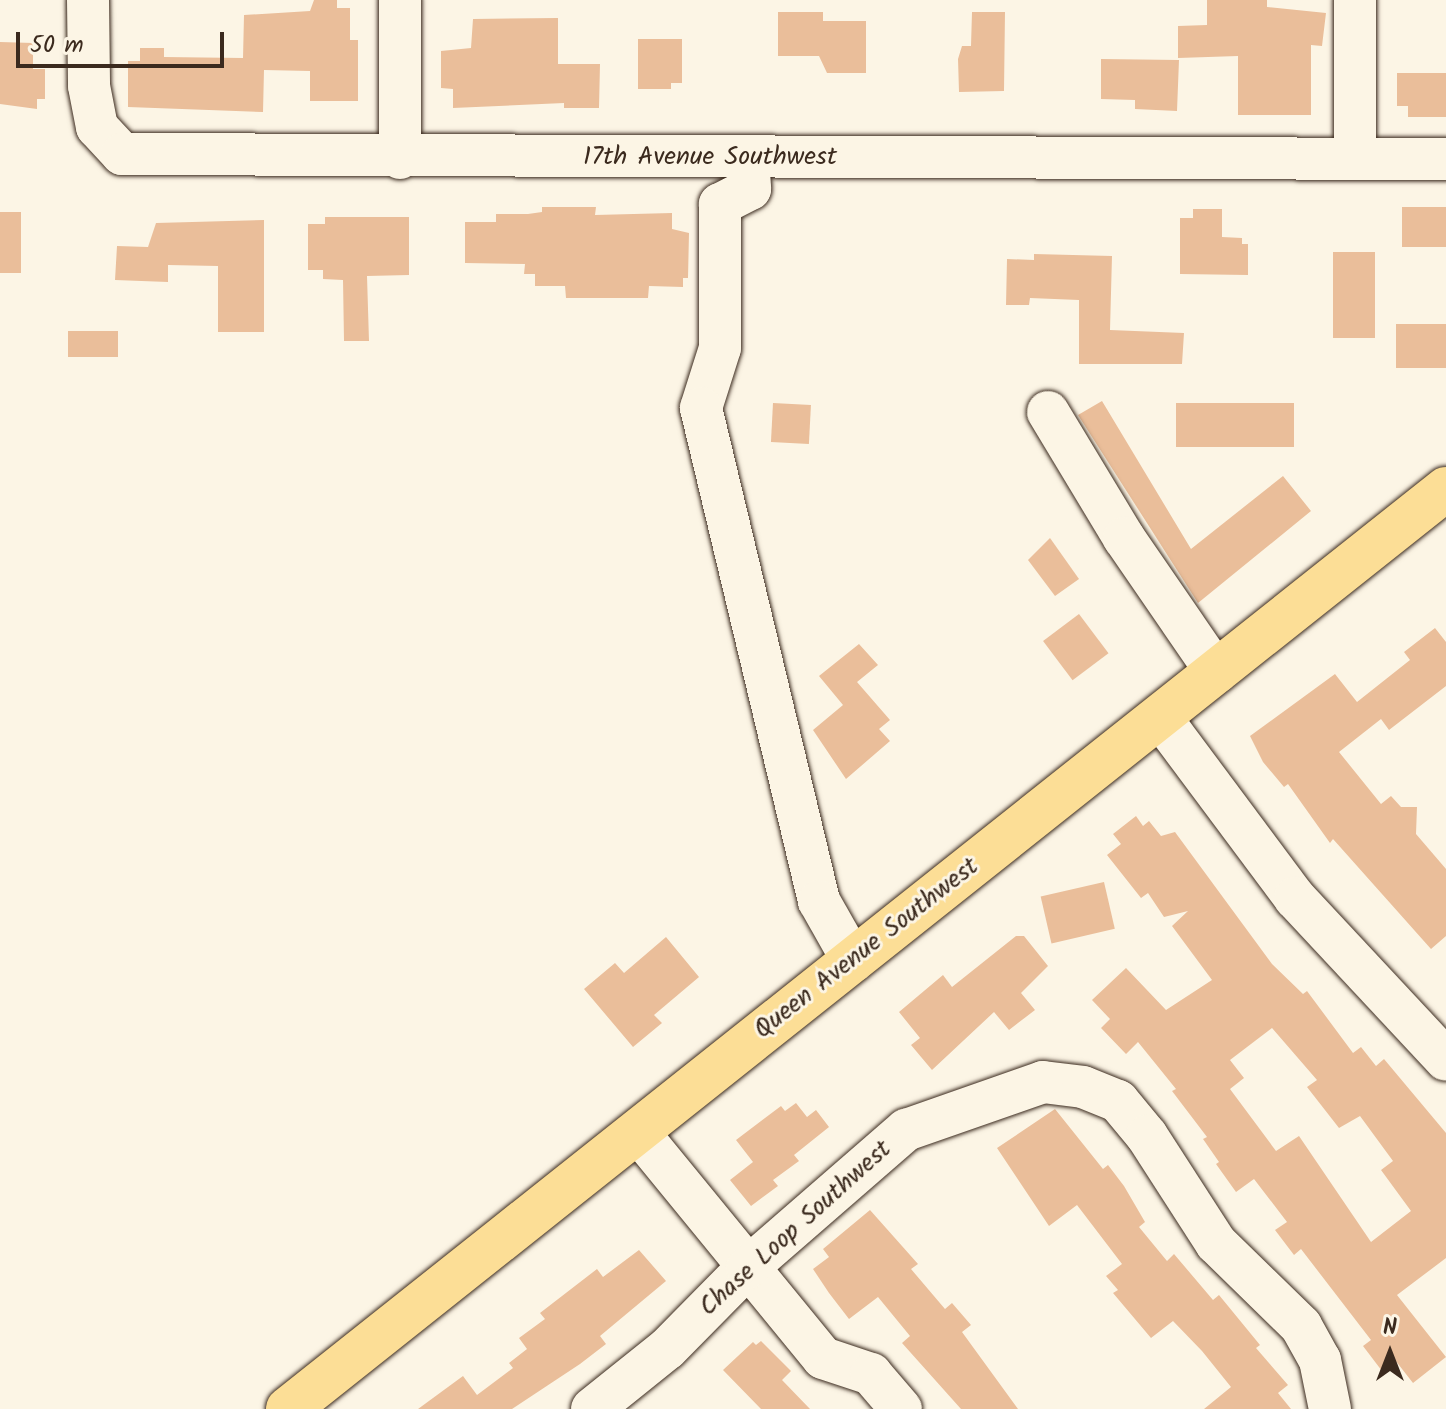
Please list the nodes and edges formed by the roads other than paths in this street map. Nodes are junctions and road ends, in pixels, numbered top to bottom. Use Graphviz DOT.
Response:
graph roads {
  1 [pos="400,0"];
  2 [pos="1355,0"];
  3 [pos="88,9"];
  4 [pos="400,158"];
  5 [pos="748,158"];
  6 [pos="1355,159"];
  7 [pos="1446,159"];
  8 [pos="1048,412"];
  9 [pos="1446,489"];
  10 [pos="1216,672"];
  11 [pos="1160,717"];
  12 [pos="853,961"];
  13 [pos="1446,1060"];
  14 [pos="638,1132"];
  15 [pos="747,1268"];
  16 [pos="288,1409"];
  17 [pos="592,1409"];
  18 [pos="901,1409"];
  19 [pos="1330,1409"];
  1 -- 4 [label="street"];
  2 -- 6 [label="street"];
  3 -- 4 [label="street, 17th Avenue Southwest"];
  4 -- 5 [label="street, 17th Avenue Southwest"];
  5 -- 6 [label="street, 17th Avenue Southwest"];
  5 -- 12 [label="street"];
  6 -- 7 [label="street, 17th Avenue Southwest"];
  8 -- 10 [label="street"];
  9 -- 10 [label="main road, Queen Avenue Southwest"];
  10 -- 11 [label="main road, Queen Avenue Southwest"];
  11 -- 12 [label="main road, Queen Avenue Southwest"];
  11 -- 13 [label="street"];
  12 -- 14 [label="main road, Queen Avenue Southwest"];
  14 -- 15 [label="street"];
  14 -- 16 [label="main road, Queen Avenue Southwest"];
  15 -- 17 [label="street, Chase Loop Southwest"];
  15 -- 18 [label="street"];
  15 -- 19 [label="street, Chase Loop Southwest"];
}
